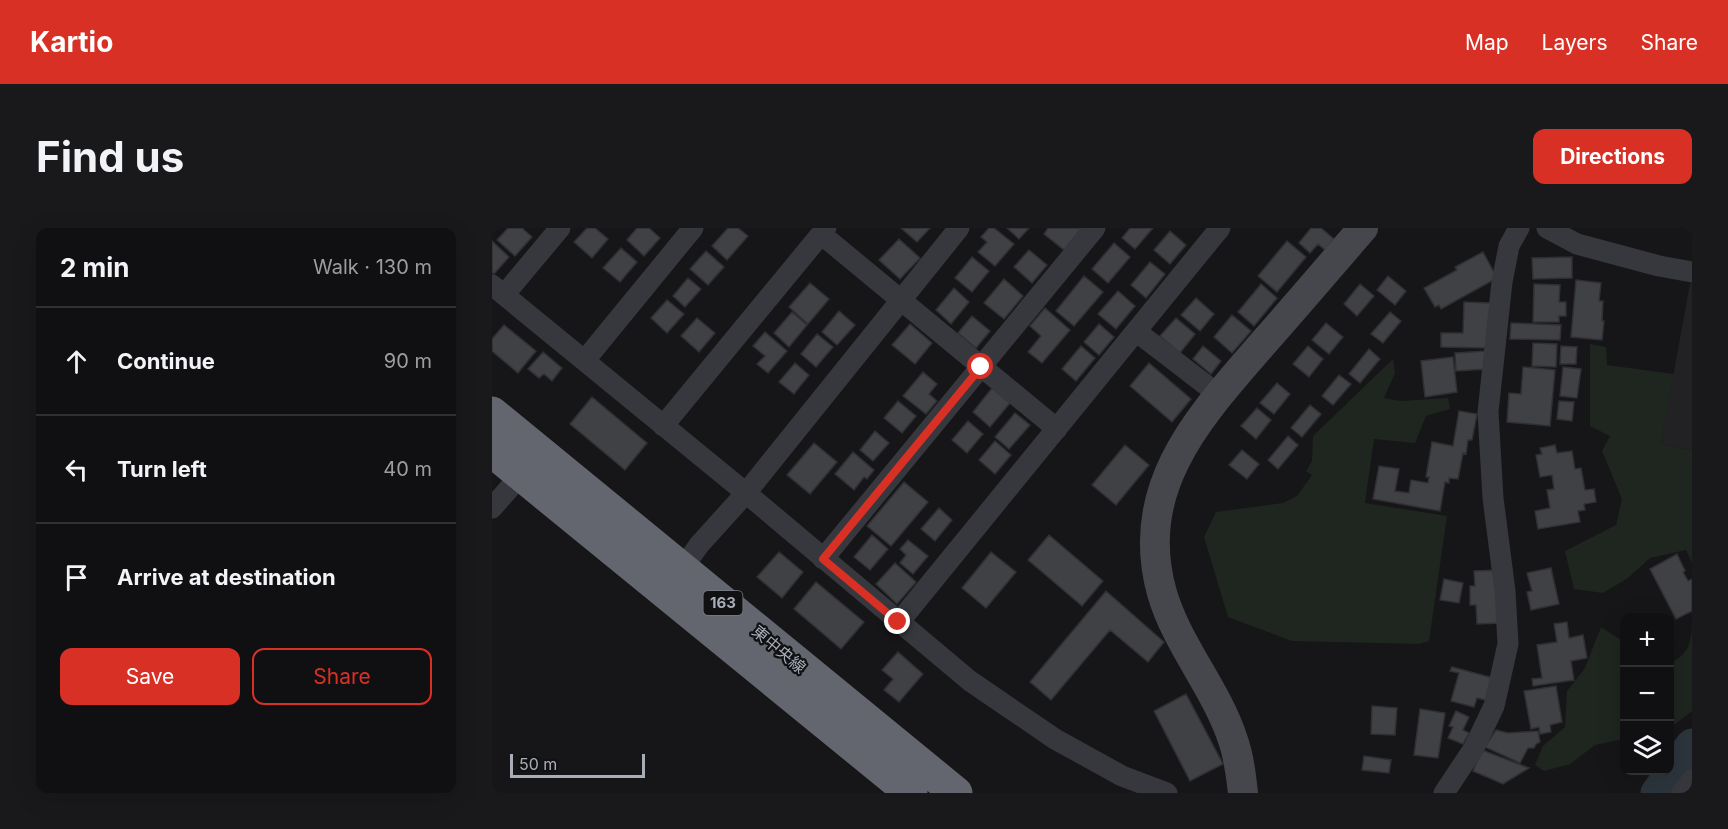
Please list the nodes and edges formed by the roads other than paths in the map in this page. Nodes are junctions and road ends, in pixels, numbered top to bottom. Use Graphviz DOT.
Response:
graph roads {
  1 [pos="560,228"];
  2 [pos="693,228"];
  3 [pos="959,228"];
  4 [pos="1095,228"];
  5 [pos="1220,228"];
  6 [pos="1363,228"];
  7 [pos="1519,228"];
  8 [pos="1547,228"];
  9 [pos="823,231"];
  10 [pos="1692,272"];
  11 [pos="498,290"];
  12 [pos="900,300"];
  13 [pos="1137,332"];
  14 [pos="585,360"];
  15 [pos="981,367"];
  16 [pos="1219,395"];
  17 [pos="492,413"];
  18 [pos="663,426"];
  19 [pos="1057,429"];
  20 [pos="492,452"];
  21 [pos="520,475"];
  22 [pos="746,493"];
  23 [pos="492,508"];
  24 [pos="823,559"];
  25 [pos="682,569"];
  26 [pos="898,622"];
  27 [pos="1692,780"];
  28 [pos="910,793"];
  29 [pos="956,793"];
  30 [pos="1167,793"];
  31 [pos="1243,793"];
  32 [pos="1444,793"];
  33 [pos="1682,793"];
  1 -- 11 [label="street"];
  2 -- 14 [label="street"];
  3 -- 12 [label="street"];
  4 -- 15 [label="street"];
  5 -- 13 [label="street"];
  6 -- 16 [label="street"];
  7 -- 32 [label="street"];
  8 -- 10 [label="street"];
  9 -- 12 [label="street"];
  9 -- 18 [label="street"];
  11 -- 14 [label="street"];
  12 -- 15 [label="street"];
  12 -- 22 [label="street"];
  13 -- 16 [label="street"];
  13 -- 19 [label="street"];
  14 -- 18 [label="street"];
  15 -- 19 [label="street"];
  15 -- 24 [label="street"];
  16 -- 31 [label="street"];
  17 -- 25 [label="highway, 東中央線 / 163"];
  18 -- 22 [label="street"];
  19 -- 26 [label="street"];
  20 -- 21 [label="highway, 東中央線 / 163"];
  21 -- 23 [label="street"];
  21 -- 28 [label="highway, 東中央線 / 163"];
  22 -- 24 [label="street"];
  22 -- 25 [label="street"];
  24 -- 26 [label="street"];
  25 -- 29 [label="highway, 東中央線 / 163"];
  26 -- 30 [label="street"];
  27 -- 33 [label="street"];
}
